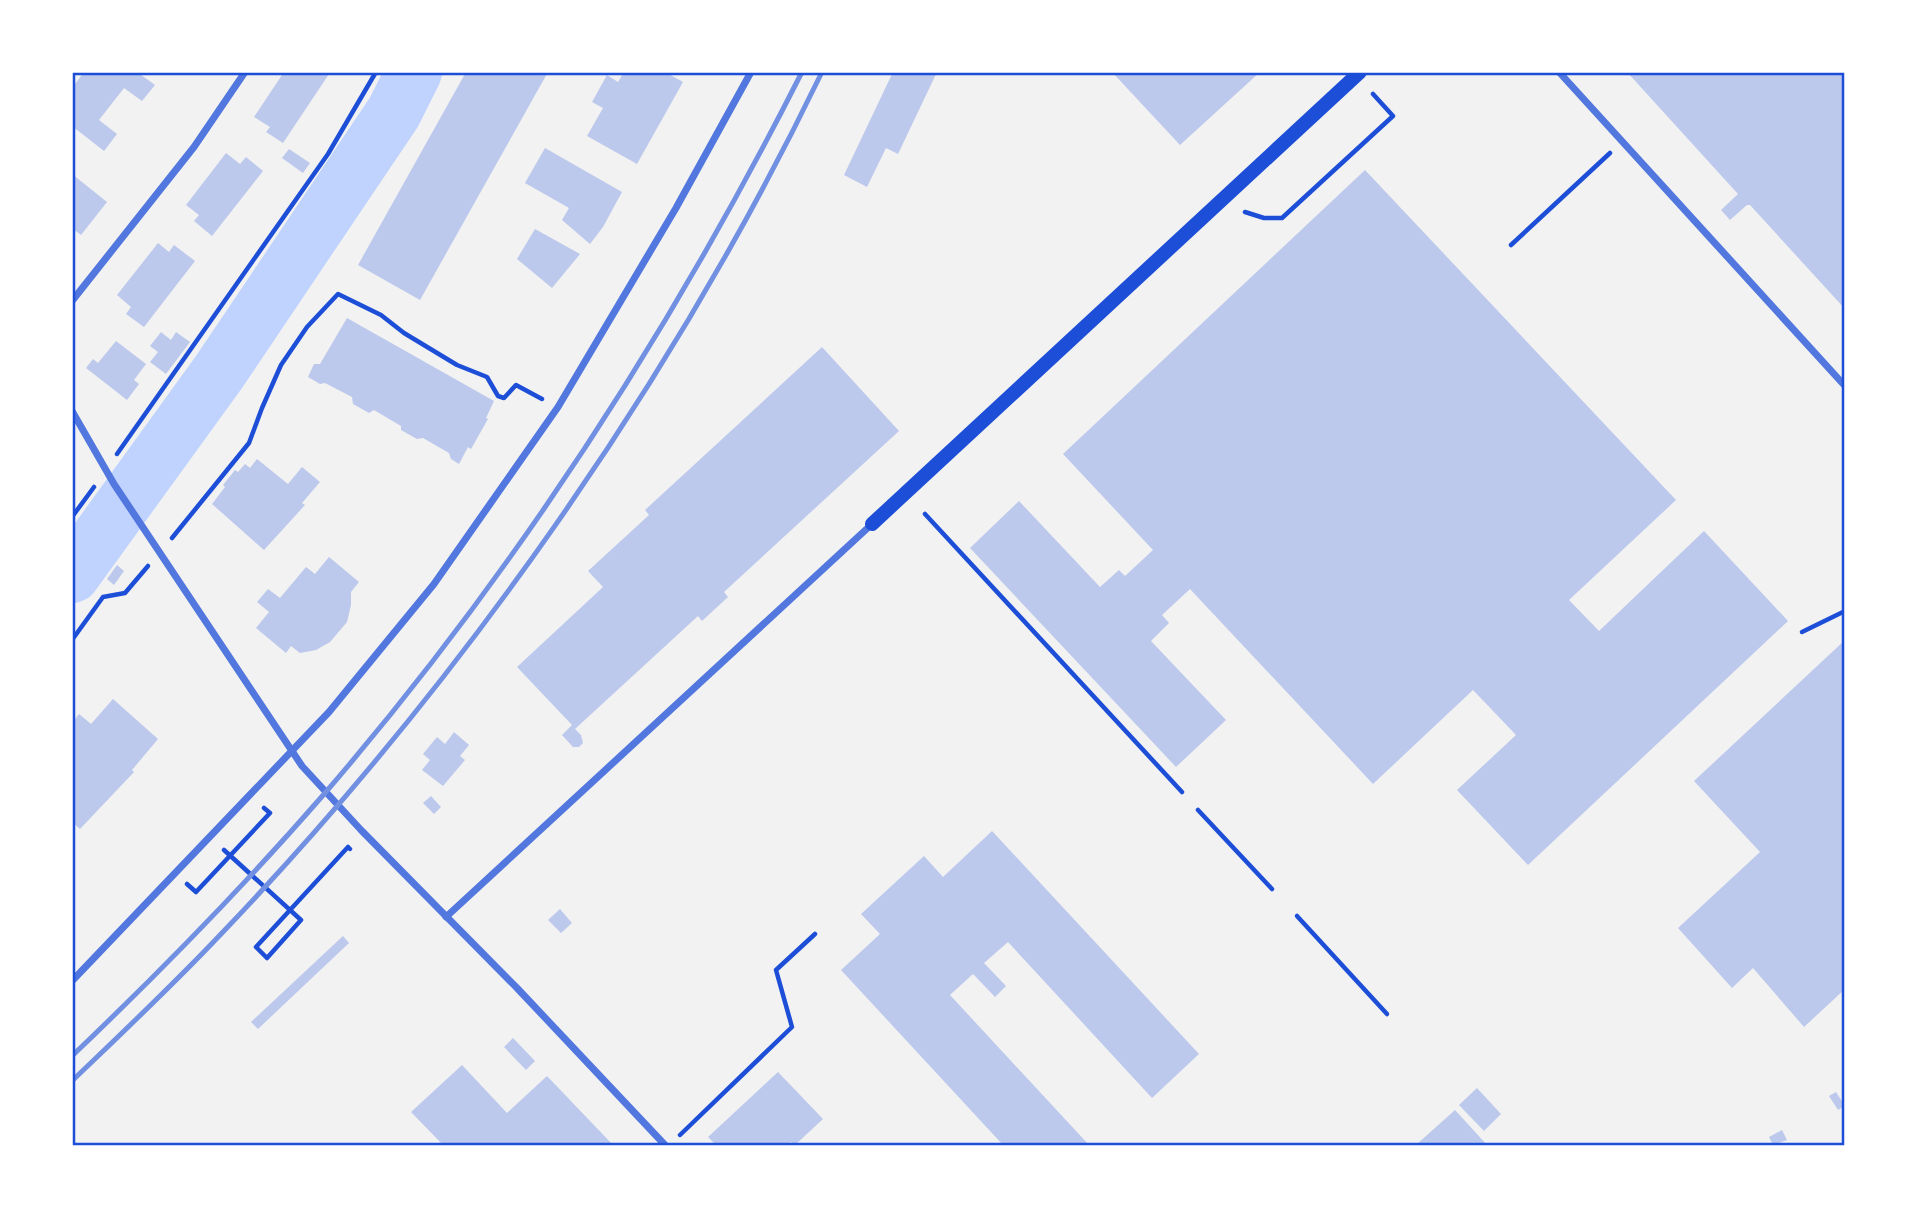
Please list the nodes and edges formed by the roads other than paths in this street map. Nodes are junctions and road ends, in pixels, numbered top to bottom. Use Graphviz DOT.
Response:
graph roads {
  1 [pos="245,72"];
  2 [pos="751,72"];
  3 [pos="1360,72"];
  4 [pos="1559,72"];
  5 [pos="72,301"];
  6 [pos="1845,386"];
  7 [pos="72,411"];
  8 [pos="873,524"];
  9 [pos="292,752"];
  10 [pos="446,917"];
  11 [pos="72,981"];
  12 [pos="665,1145"];
  1 -- 5 [label="street"];
  2 -- 9 [label="street"];
  3 -- 8 [label="main road"];
  4 -- 6 [label="street"];
  7 -- 9 [label="street"];
  8 -- 10 [label="street"];
  9 -- 10 [label="street"];
  9 -- 11 [label="street"];
  10 -- 12 [label="street"];
}
